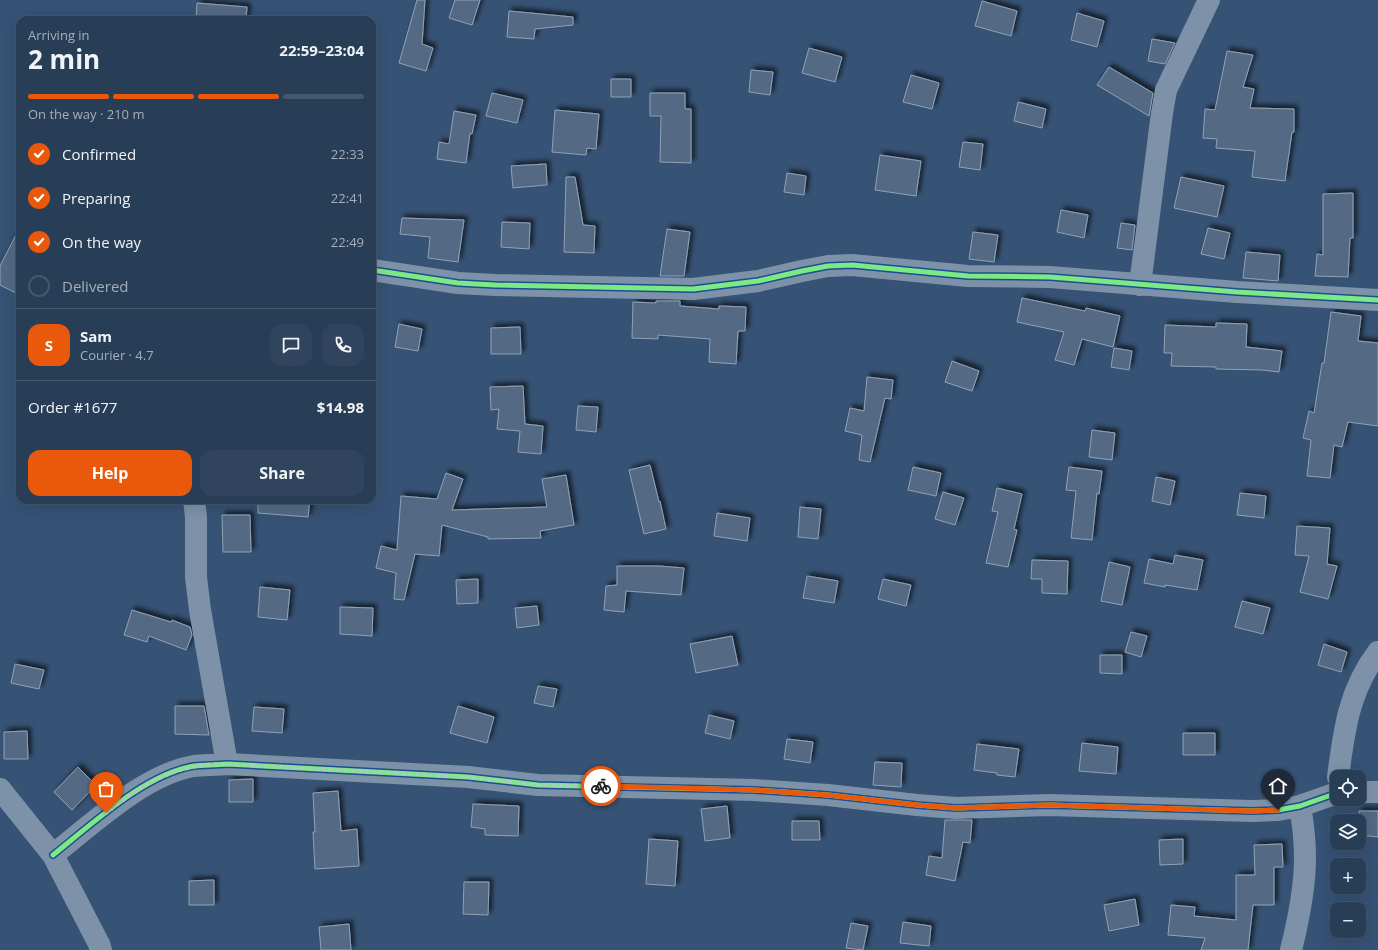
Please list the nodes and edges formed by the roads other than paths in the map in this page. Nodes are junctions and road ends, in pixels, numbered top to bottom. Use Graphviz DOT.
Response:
graph roads {
  1 [pos="1208,0"];
  2 [pos="376,271"];
  3 [pos="1140,285"];
  4 [pos="1378,300"];
  5 [pos="194,504"];
  6 [pos="1378,652"];
  7 [pos="227,764"];
  8 [pos="1339,770"];
  9 [pos="0,789"];
  10 [pos="1366,792"];
  11 [pos="1378,792"];
  12 [pos="1330,795"];
  13 [pos="1300,806"];
  14 [pos="53,855"];
  15 [pos="101,950"];
  16 [pos="1291,950"];
  1 -- 3 [label="street"];
  2 -- 3 [label="street"];
  3 -- 4 [label="street"];
  5 -- 7 [label="street"];
  6 -- 8 [label="street"];
  7 -- 13 [label="street"];
  7 -- 14 [label="street"];
  9 -- 14 [label="street"];
  10 -- 11 [label="street"];
  12 -- 13 [label="street"];
  13 -- 16 [label="street"];
  14 -- 15 [label="street"];
}
